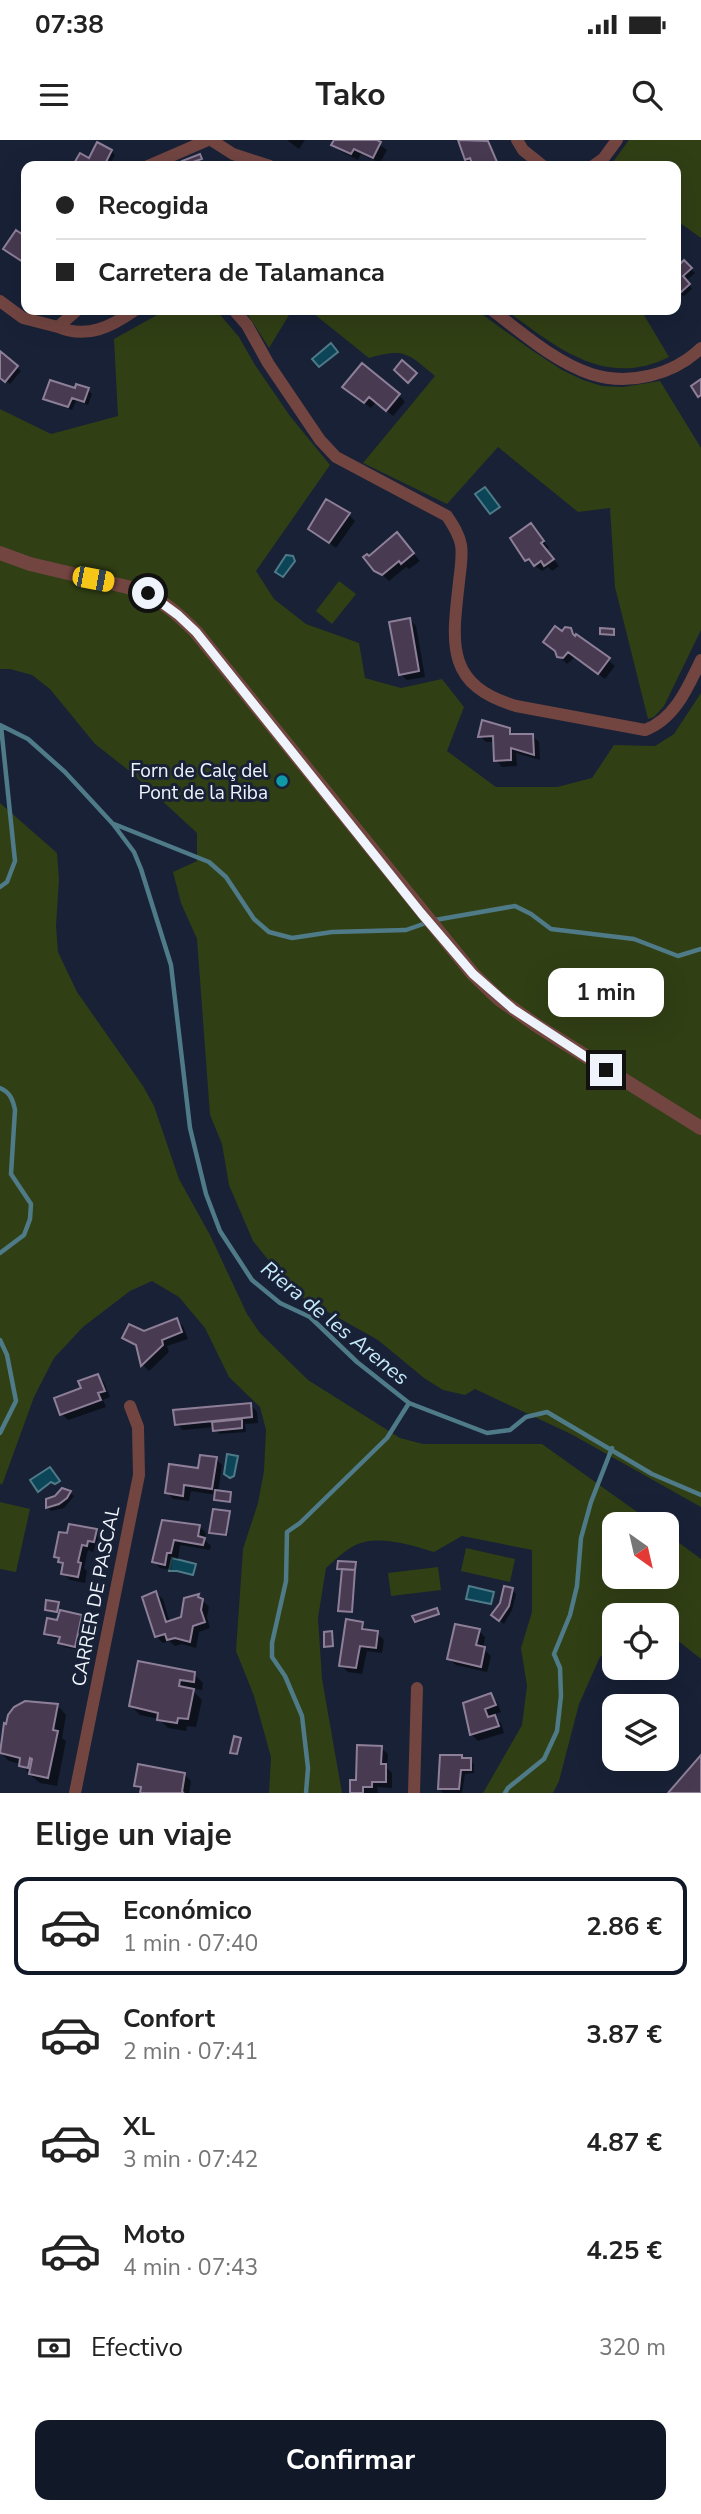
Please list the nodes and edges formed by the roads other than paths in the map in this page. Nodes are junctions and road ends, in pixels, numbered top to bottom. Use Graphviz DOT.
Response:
graph roads {
  1 [pos="209,140"];
  2 [pos="517,140"];
  3 [pos="617,140"];
  4 [pos="160,161"];
  5 [pos="255,161"];
  6 [pos="536,161"];
  7 [pos="600,161"];
  8 [pos="0,301"];
  9 [pos="71,315"];
  10 [pos="126,315"];
  11 [pos="238,315"];
  12 [pos="499,315"];
  13 [pos="58,327"];
  14 [pos="701,348"];
  15 [pos="0,553"];
  16 [pos="701,660"];
  17 [pos="701,1128"];
  18 [pos="130,1406"];
  19 [pos="417,1688"];
  20 [pos="75,1793"];
  21 [pos="414,1793"];
  1 -- 4 [label="street"];
  1 -- 5 [label="street"];
  2 -- 6 [label="street"];
  3 -- 7 [label="street"];
  8 -- 13 [label="street"];
  9 -- 13 [label="street"];
  10 -- 13 [label="street"];
  11 -- 16 [label="street"];
  12 -- 14 [label="street"];
  15 -- 17 [label="street"];
  18 -- 20 [label="street, CARRER DE PASCAL"];
  19 -- 21 [label="street"];
}
